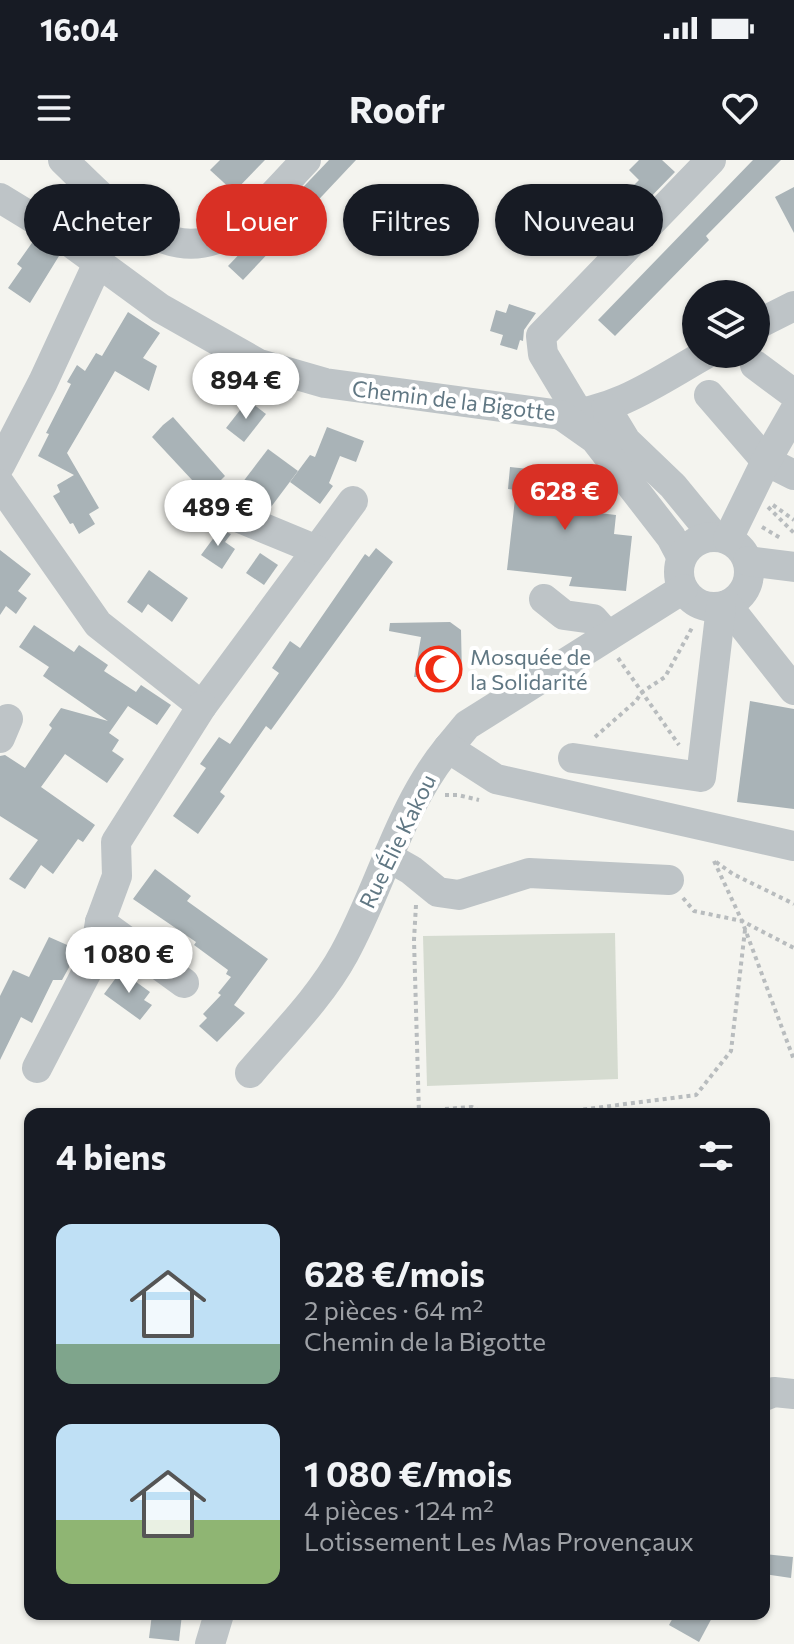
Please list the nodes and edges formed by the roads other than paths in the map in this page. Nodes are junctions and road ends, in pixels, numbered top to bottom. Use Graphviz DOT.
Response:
graph roads {
  1 [pos="63,160"];
  2 [pos="306,160"];
  3 [pos="711,160"];
  4 [pos="0,198"];
  5 [pos="98,263"];
  6 [pos="794,306"];
  7 [pos="770,318"];
  8 [pos="682,365"];
  9 [pos="759,368"];
  10 [pos="794,394"];
  11 [pos="709,395"];
  12 [pos="582,412"];
  13 [pos="794,412"];
  14 [pos="766,461"];
  15 [pos="0,465"];
  16 [pos="794,475"];
  17 [pos="0,484"];
  18 [pos="353,501"];
  19 [pos="220,510"];
  20 [pos="732,537"];
  21 [pos="317,550"];
  22 [pos="681,556"];
  23 [pos="794,567"];
  24 [pos="683,589"];
  25 [pos="544,599"];
  26 [pos="715,610"];
  27 [pos="613,647"];
  28 [pos="794,690"];
  29 [pos="202,706"];
  30 [pos="448,748"];
  31 [pos="573,758"];
  32 [pos="794,846"];
  33 [pos="388,857"];
  34 [pos="669,880"];
  35 [pos="100,922"];
  36 [pos="184,983"];
  37 [pos="37,1068"];
  38 [pos="250,1073"];
  39 [pos="770,1394"];
  40 [pos="794,1394"];
  41 [pos="217,1620"];
  42 [pos="210,1644"];
  1 -- 2 [label="street"];
  3 -- 12 [label="street"];
  4 -- 5 [label="street, Chemin de la Bigotte"];
  5 -- 12 [label="street, Chemin de la Bigotte"];
  5 -- 15 [label="street"];
  6 -- 7 [label="street"];
  8 -- 12 [label="street"];
  9 -- 10 [label="street"];
  11 -- 14 [label="street"];
  12 -- 20 [label="street"];
  12 -- 22 [label="street"];
  13 -- 14 [label="street"];
  14 -- 16 [label="street"];
  14 -- 20 [label="street"];
  17 -- 29 [label="street"];
  18 -- 21 [label="street"];
  19 -- 21 [label="street"];
  20 -- 22 [label="street"];
  20 -- 23 [label="street"];
  20 -- 26 [label="street"];
  21 -- 29 [label="street"];
  22 -- 24 [label="street"];
  24 -- 26 [label="street"];
  24 -- 27 [label="street"];
  25 -- 27 [label="street"];
  26 -- 28 [label="street"];
  26 -- 31 [label="street"];
  27 -- 30 [label="street"];
  29 -- 35 [label="street"];
  30 -- 32 [label="street, Rue Élie Kakou"];
  30 -- 33 [label="street, Rue Élie Kakou"];
  33 -- 34 [label="street"];
  33 -- 38 [label="street, Rue Élie Kakou"];
  35 -- 36 [label="street"];
  35 -- 37 [label="street"];
  39 -- 40 [label="street"];
  41 -- 42 [label="street"];
}
